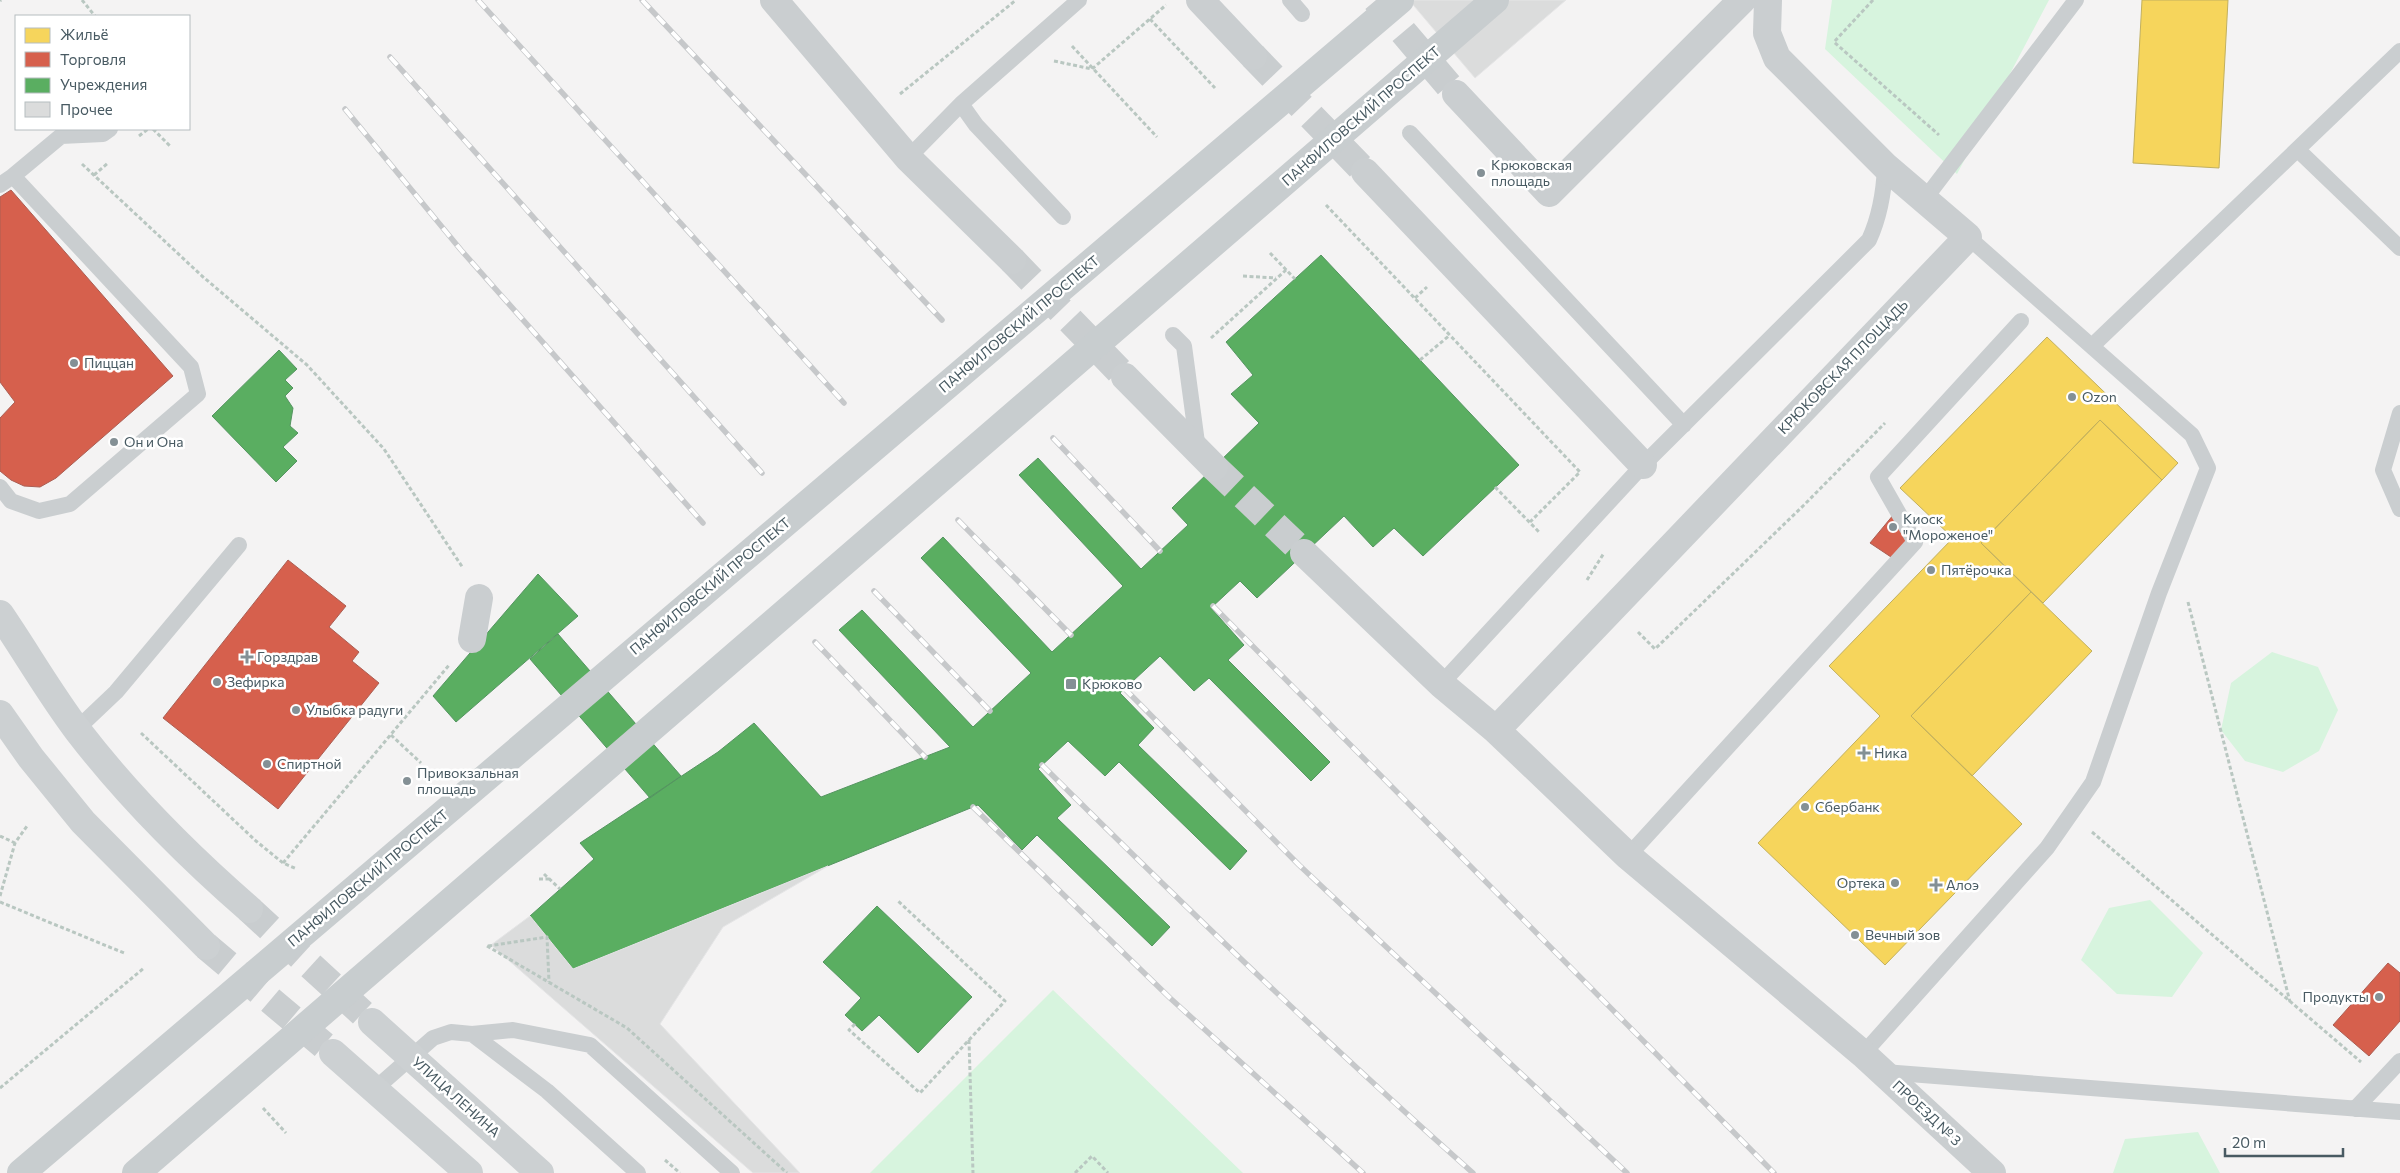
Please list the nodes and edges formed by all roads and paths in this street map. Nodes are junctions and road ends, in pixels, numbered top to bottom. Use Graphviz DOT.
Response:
graph roads {
  1 [pos="82,0"];
  2 [pos="774,0"];
  3 [pos="1016,0"];
  4 [pos="1079,0"];
  5 [pos="1172,0"];
  6 [pos="1200,0"];
  7 [pos="1290,0"];
  8 [pos="1400,0"];
  9 [pos="1495,0"];
  10 [pos="1742,0"];
  11 [pos="1768,0"];
  12 [pos="1873,0"];
  13 [pos="2076,0"];
  14 [pos="1302,14"];
  15 [pos="94,15"];
  16 [pos="1150,19"];
  17 [pos="1052,23"];
  18 [pos="2400,51"];
  19 [pos="1253,56"];
  20 [pos="1050,60"];
  21 [pos="1092,69"];
  22 [pos="1215,88"];
  23 [pos="1456,94"];
  24 [pos="895,98"];
  25 [pos="961,104"];
  26 [pos="109,130"];
  27 [pos="154,130"];
  28 [pos="1410,133"];
  29 [pos="61,136"];
  30 [pos="1157,137"];
  31 [pos="170,146"];
  32 [pos="2298,150"];
  33 [pos="1961,154"];
  34 [pos="908,158"];
  35 [pos="1885,166"];
  36 [pos="1365,172"];
  37 [pos="6,180"];
  38 [pos="1924,200"];
  39 [pos="1326,205"];
  40 [pos="1063,217"];
  41 [pos="1968,238"];
  42 [pos="2400,248"];
  43 [pos="1270,253"];
  44 [pos="1012,260"];
  45 [pos="1286,270"];
  46 [pos="1242,276"];
  47 [pos="1276,278"];
  48 [pos="1295,280"];
  49 [pos="2020,321"];
  50 [pos="1450,335"];
  51 [pos="1178,341"];
  52 [pos="2092,346"];
  53 [pos="1420,360"];
  54 [pos="1125,377"];
  55 [pos="2400,413"];
  56 [pos="1886,422"];
  57 [pos="1684,425"];
  58 [pos="1206,460"];
  59 [pos="1643,465"];
  60 [pos="1495,487"];
  61 [pos="0,488"];
  62 [pos="2400,509"];
  63 [pos="1530,522"];
  64 [pos="239,545"];
  65 [pos="2175,552"];
  66 [pos="1304,553"];
  67 [pos="1560,554"];
  68 [pos="464,568"];
  69 [pos="478,598"];
  70 [pos="1613,606"];
  71 [pos="0,614"];
  72 [pos="472,638"];
  73 [pos="1441,684"];
  74 [pos="0,714"];
  75 [pos="77,729"];
  76 [pos="1496,730"];
  77 [pos="141,733"];
  78 [pos="391,735"];
  79 [pos="421,763"];
  80 [pos="2071,814"];
  81 [pos="27,826"];
  82 [pos="0,836"];
  83 [pos="15,843"];
  84 [pos="1628,856"];
  85 [pos="284,863"];
  86 [pos="297,869"];
  87 [pos="544,874"];
  88 [pos="539,879"];
  89 [pos="550,880"];
  90 [pos="560,889"];
  91 [pos="0,896"];
  92 [pos="897,900"];
  93 [pos="0,902"];
  94 [pos="249,909"];
  95 [pos="206,946"];
  96 [pos="487,946"];
  97 [pos="124,953"];
  98 [pos="144,968"];
  99 [pos="549,982"];
  100 [pos="2290,1002"];
  101 [pos="372,1022"];
  102 [pos="855,1024"];
  103 [pos="472,1034"];
  104 [pos="969,1040"];
  105 [pos="333,1053"];
  106 [pos="1863,1054"];
  107 [pos="410,1056"];
  108 [pos="2400,1061"];
  109 [pos="1883,1072"];
  110 [pos="2382,1080"];
  111 [pos="0,1088"];
  112 [pos="375,1089"];
  113 [pos="2355,1108"];
  114 [pos="2400,1112"];
  115 [pos="21,1173"];
  116 [pos="136,1173"];
  117 [pos="469,1173"];
  118 [pos="540,1173"];
  119 [pos="638,1173"];
  120 [pos="732,1173"];
  121 [pos="973,1173"];
  122 [pos="1075,1173"];
  123 [pos="1108,1173"];
  124 [pos="1992,1173"];
  1 -- 15 [label="path"];
  2 -- 34 [label="street"];
  3 -- 24 [label="path"];
  4 -- 17 [label="lane"];
  5 -- 16 [label="path"];
  6 -- 19 [label="street"];
  7 -- 14 [label="lane"];
  8 -- 115 [label="main road, ПАНФИЛОВСКИЙ ПРОСПЕКТ, bridge"];
  9 -- 116 [label="main road, ПАНФИЛОВСКИЙ ПРОСПЕКТ, bridge"];
  10 -- 23 [label="street"];
  11 -- 35 [label="street"];
  12 -- 33 [label="path"];
  13 -- 33 [label="lane"];
  16 -- 21 [label="path"];
  16 -- 22 [label="path"];
  17 -- 21 [label="path"];
  17 -- 25 [label="lane"];
  18 -- 32 [label="lane"];
  20 -- 21 [label="path"];
  21 -- 30 [label="path"];
  25 -- 34 [label="lane"];
  25 -- 40 [label="lane"];
  26 -- 29 [label="lane"];
  27 -- 31 [label="path"];
  28 -- 57 [label="lane"];
  29 -- 37 [label="lane"];
  29 -- 68 [label="path"];
  32 -- 42 [label="lane"];
  32 -- 52 [label="lane"];
  33 -- 38 [label="lane"];
  34 -- 44 [label="street"];
  35 -- 38 [label="street"];
  35 -- 57 [label="lane"];
  36 -- 59 [label="street"];
  37 -- 61 [label="lane"];
  38 -- 41 [label="street"];
  39 -- 50 [label="path"];
  41 -- 52 [label="lane"];
  41 -- 70 [label="street, КРЮКОВСКАЯ ПЛОЩАДЬ"];
  43 -- 45 [label="path"];
  45 -- 47 [label="path"];
  45 -- 48 [label="path"];
  46 -- 47 [label="path"];
  47 -- 51 [label="path"];
  49 -- 84 [label="lane"];
  50 -- 53 [label="path"];
  50 -- 63 [label="path"];
  51 -- 58 [label="lane"];
  52 -- 65 [label="lane"];
  54 -- 58 [label="street"];
  55 -- 62 [label="lane"];
  56 -- 70 [label="path"];
  57 -- 59 [label="lane"];
  59 -- 67 [label="lane"];
  60 -- 63 [label="path"];
  63 -- 67 [label="path"];
  64 -- 75 [label="lane"];
  65 -- 80 [label="lane"];
  65 -- 100 [label="path"];
  66 -- 73 [label="street, ПРОЕЗД № 3"];
  67 -- 70 [label="path"];
  67 -- 73 [label="lane"];
  69 -- 72 [label="street"];
  70 -- 76 [label="street, КРЮКОВСКАЯ ПЛОЩАДЬ"];
  71 -- 75 [label="main road"];
  72 -- 78 [label="path"];
  73 -- 76 [label="street, ПРОЕЗД № 3"];
  74 -- 95 [label="main road"];
  75 -- 94 [label="main road"];
  76 -- 84 [label="street, ПРОЕЗД № 3"];
  77 -- 85 [label="path"];
  78 -- 79 [label="path"];
  78 -- 85 [label="path"];
  80 -- 100 [label="path"];
  80 -- 106 [label="lane"];
  81 -- 83 [label="path"];
  82 -- 83 [label="path"];
  83 -- 91 [label="path"];
  84 -- 106 [label="street, ПРОЕЗД № 3"];
  85 -- 86 [label="path"];
  87 -- 89 [label="path"];
  88 -- 89 [label="path"];
  89 -- 90 [label="path"];
  92 -- 104 [label="path"];
  93 -- 97 [label="path"];
  96 -- 99 [label="path"];
  98 -- 111 [label="path"];
  100 -- 110 [label="path"];
  101 -- 107 [label="main road, УЛИЦА ЛЕНИНА"];
  102 -- 104 [label="path"];
  103 -- 107 [label="lane"];
  103 -- 119 [label="lane"];
  103 -- 120 [label="lane"];
  104 -- 121 [label="path"];
  105 -- 112 [label="main road"];
  106 -- 109 [label="street, ПРОЕЗД № 3"];
  107 -- 112 [label="lane"];
  107 -- 118 [label="main road, УЛИЦА ЛЕНИНА"];
  108 -- 110 [label="lane"];
  109 -- 113 [label="lane"];
  109 -- 124 [label="street, ПРОЕЗД № 3"];
  110 -- 113 [label="lane"];
  112 -- 117 [label="main road"];
  113 -- 114 [label="lane"];
  122 -- 123 [label="path"];
}
